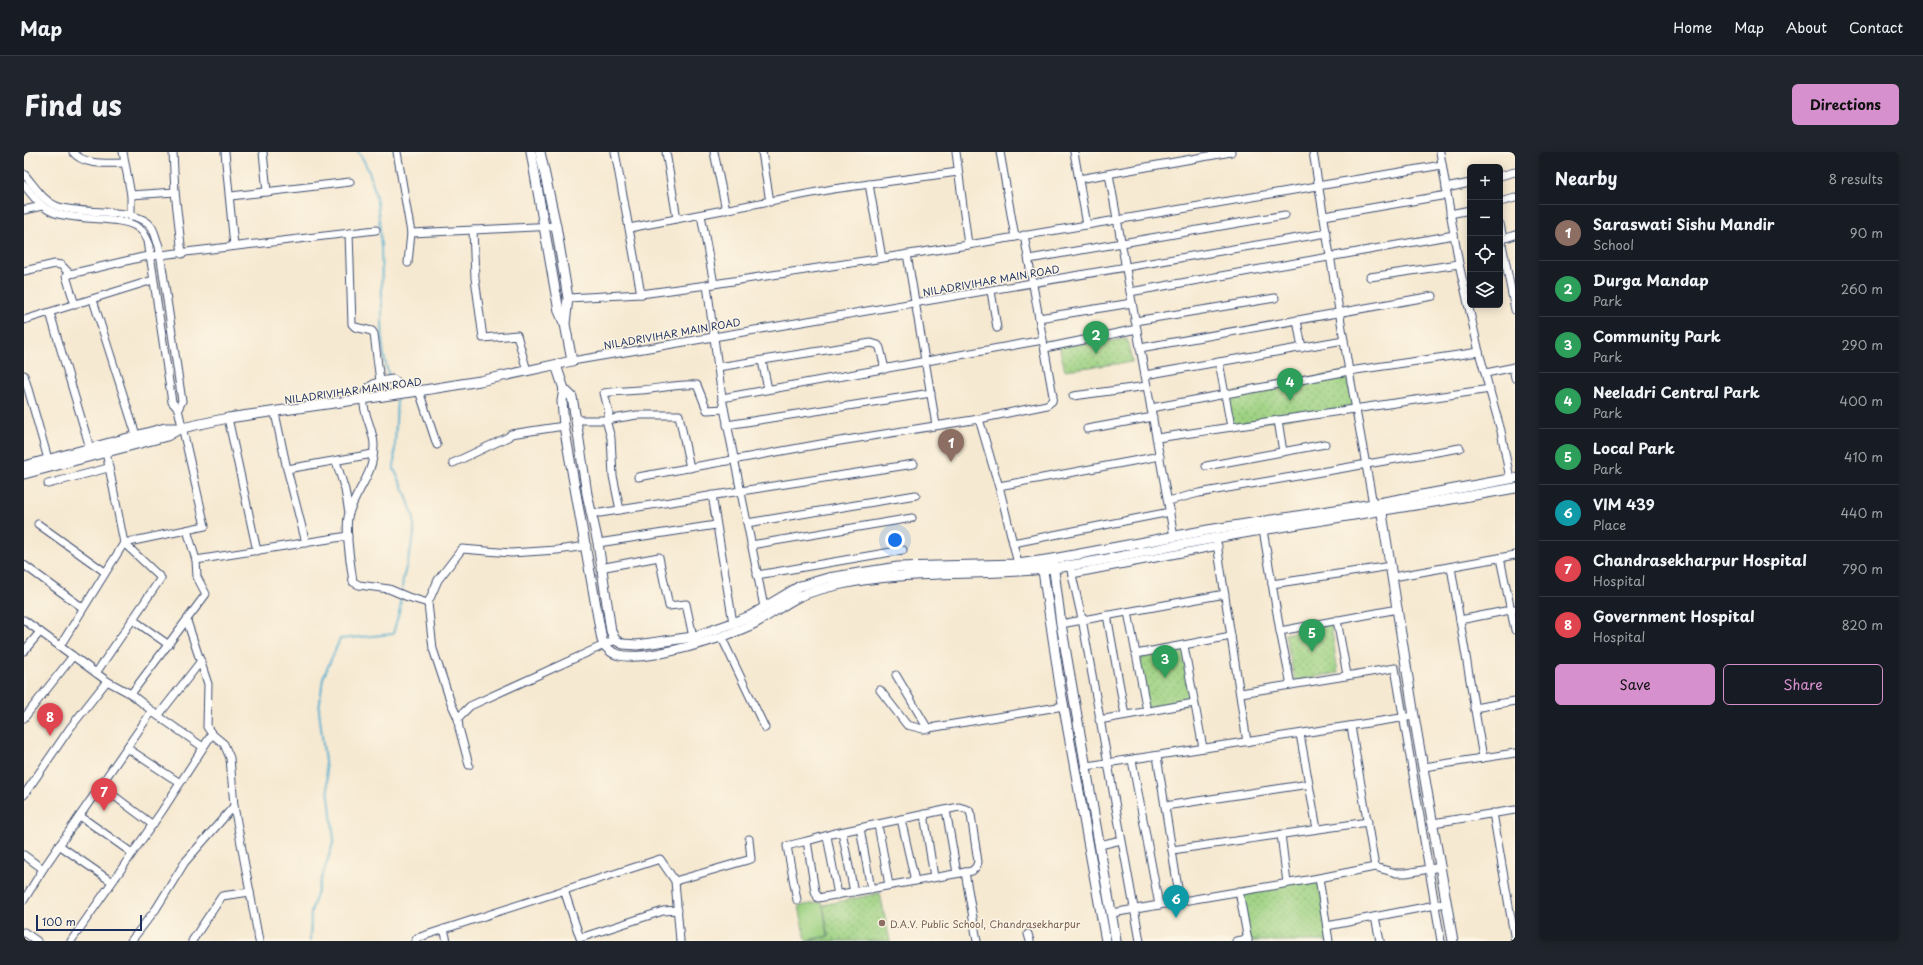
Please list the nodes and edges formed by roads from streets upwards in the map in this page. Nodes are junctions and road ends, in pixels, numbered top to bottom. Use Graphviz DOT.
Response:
graph roads {
  1 [pos="73,152"];
  2 [pos="123,152"];
  3 [pos="173,152"];
  4 [pos="225,152"];
  5 [pos="263,152"];
  6 [pos="397,152"];
  7 [pos="531,152"];
  8 [pos="540,152"];
  9 [pos="615,152"];
  10 [pos="666,152"];
  11 [pos="714,152"];
  12 [pos="762,152"];
  13 [pos="956,152"];
  14 [pos="1000,152"];
  15 [pos="1074,152"];
  16 [pos="1231,152"];
  17 [pos="1313,152"];
  18 [pos="1440,152"];
  19 [pos="1208,154"];
  20 [pos="124,163"];
  21 [pos="1442,165"];
  22 [pos="958,172"];
  23 [pos="1515,172"];
  24 [pos="24,174"];
  25 [pos="1109,174"];
  26 [pos="1503,175"];
  27 [pos="1079,179"];
  28 [pos="350,182"];
  29 [pos="1467,183"];
  30 [pos="24,184"];
  31 [pos="869,184"];
  32 [pos="1319,186"];
  33 [pos="1446,188"];
  34 [pos="175,192"];
  35 [pos="267,192"];
  36 [pos="131,195"];
  37 [pos="1447,195"];
  38 [pos="230,196"];
  39 [pos="1515,198"];
  40 [pos="1503,201"];
  41 [pos="770,202"];
  42 [pos="42,206"];
  43 [pos="24,210"];
  44 [pos="726,210"];
  45 [pos="1467,211"];
  46 [pos="1450,214"];
  47 [pos="701,215"];
  48 [pos="1285,215"];
  49 [pos="131,216"];
  50 [pos="1324,216"];
  51 [pos="677,219"];
  52 [pos="1118,220"];
  53 [pos="1087,225"];
  54 [pos="556,226"];
  55 [pos="544,227"];
  56 [pos="629,228"];
  57 [pos="376,230"];
  58 [pos="473,230"];
  59 [pos="349,233"];
  60 [pos="411,233"];
  61 [pos="1327,233"];
  62 [pos="1515,234"];
  63 [pos="1024,235"];
  64 [pos="1454,235"];
  65 [pos="1015,237"];
  66 [pos="1503,239"];
  67 [pos="1121,243"];
  68 [pos="968,245"];
  69 [pos="234,246"];
  70 [pos="1503,249"];
  71 [pos="182,254"];
  72 [pos="907,254"];
  73 [pos="160,256"];
  74 [pos="1330,256"];
  75 [pos="151,257"];
  76 [pos="882,258"];
  77 [pos="1029,259"];
  78 [pos="408,263"];
  79 [pos="1459,264"];
  80 [pos="1126,268"];
  81 [pos="24,272"];
  82 [pos="70,274"];
  83 [pos="1370,277"];
  84 [pos="154,280"];
  85 [pos="711,284"];
  86 [pos="1033,284"];
  87 [pos="991,291"];
  88 [pos="1130,292"];
  89 [pos="641,294"];
  90 [pos="1433,296"];
  91 [pos="568,298"];
  92 [pos="1275,298"];
  93 [pos="93,300"];
  94 [pos="1514,301"];
  95 [pos="1132,303"];
  96 [pos="916,304"];
  97 [pos="75,305"];
  98 [pos="1515,310"];
  99 [pos="1340,312"];
  100 [pos="50,313"];
  101 [pos="1039,318"];
  102 [pos="24,320"];
  103 [pos="1297,320"];
  104 [pos="565,324"];
  105 [pos="1136,325"];
  106 [pos="997,328"];
  107 [pos="714,338"];
  108 [pos="1042,340"];
  109 [pos="1344,340"];
  110 [pos="1044,348"];
  111 [pos="1140,348"];
  112 [pos="1302,348"];
  113 [pos="1479,352"];
  114 [pos="572,361"];
  115 [pos="762,361"];
  116 [pos="925,361"];
  117 [pos="1219,362"];
  118 [pos="556,366"];
  119 [pos="718,367"];
  120 [pos="1514,367"];
  121 [pos="884,369"];
  122 [pos="527,371"];
  123 [pos="1349,371"];
  124 [pos="1486,373"];
  125 [pos="24,375"];
  126 [pos="1145,375"];
  127 [pos="1515,378"];
  128 [pos="381,382"];
  129 [pos="1147,386"];
  130 [pos="564,389"];
  131 [pos="768,389"];
  132 [pos="1490,389"];
  133 [pos="411,393"];
  134 [pos="931,393"];
  135 [pos="1225,394"];
  136 [pos="1073,396"];
  137 [pos="384,397"];
  138 [pos="722,398"];
  139 [pos="363,400"];
  140 [pos="1151,408"];
  141 [pos="1356,408"];
  142 [pos="178,409"];
  143 [pos="724,409"];
  144 [pos="275,413"];
  145 [pos="1153,417"];
  146 [pos="228,418"];
  147 [pos="979,419"];
  148 [pos="576,420"];
  149 [pos="606,420"];
  150 [pos="1278,420"];
  151 [pos="727,425"];
  152 [pos="936,425"];
  153 [pos="564,426"];
  154 [pos="1231,427"];
  155 [pos="182,428"];
  156 [pos="1087,429"];
  157 [pos="136,435"];
  158 [pos="1157,438"];
  159 [pos="1325,444"];
  160 [pos="437,446"];
  161 [pos="90,448"];
  162 [pos="1460,448"];
  163 [pos="106,452"];
  164 [pos="1283,452"];
  165 [pos="373,454"];
  166 [pos="1160,456"];
  167 [pos="48,459"];
  168 [pos="734,460"];
  169 [pos="336,461"];
  170 [pos="453,463"];
  171 [pos="914,464"];
  172 [pos="1366,464"];
  173 [pos="24,466"];
  174 [pos="1206,466"];
  175 [pos="108,468"];
  176 [pos="690,468"];
  177 [pos="287,469"];
  178 [pos="24,474"];
  179 [pos="638,477"];
  180 [pos="1512,478"];
  181 [pos="48,484"];
  182 [pos="999,486"];
  183 [pos="1515,488"];
  184 [pos="740,491"];
  185 [pos="712,494"];
  186 [pos="916,495"];
  187 [pos="1168,501"];
  188 [pos="1379,506"];
  189 [pos="620,510"];
  190 [pos="592,512"];
  191 [pos="1170,512"];
  192 [pos="349,513"];
  193 [pos="912,518"];
  194 [pos="746,523"];
  195 [pos="38,524"];
  196 [pos="716,525"];
  197 [pos="186,530"];
  198 [pos="1263,530"];
  199 [pos="348,536"];
  200 [pos="1174,537"];
  201 [pos="1197,537"];
  202 [pos="1217,542"];
  203 [pos="124,543"];
  204 [pos="306,543"];
  205 [pos="598,543"];
  206 [pos="1013,543"];
  207 [pos="751,545"];
  208 [pos="587,546"];
  209 [pos="903,550"];
  210 [pos="257,551"];
  211 [pos="1515,555"];
  212 [pos="1500,558"];
  213 [pos="196,560"];
  214 [pos="1018,564"];
  215 [pos="1054,564"];
  216 [pos="24,565"];
  217 [pos="1042,565"];
  218 [pos="1391,566"];
  219 [pos="1451,567"];
  220 [pos="600,568"];
  221 [pos="1071,570"];
  222 [pos="105,572"];
  223 [pos="757,575"];
  224 [pos="1393,577"];
  225 [pos="1272,584"];
  226 [pos="1225,594"];
  227 [pos="428,603"];
  228 [pos="764,607"];
  229 [pos="83,608"];
  230 [pos="1398,609"];
  231 [pos="1513,610"];
  232 [pos="1128,612"];
  233 [pos="1107,615"];
  234 [pos="132,619"];
  235 [pos="24,620"];
  236 [pos="187,620"];
  237 [pos="1082,620"];
  238 [pos="1337,620"];
  239 [pos="1460,620"];
  240 [pos="733,623"];
  241 [pos="1061,624"];
  242 [pos="1515,630"];
  243 [pos="1280,631"];
  244 [pos="40,632"];
  245 [pos="721,636"];
  246 [pos="1231,636"];
  247 [pos="692,637"];
  248 [pos="615,640"];
  249 [pos="169,645"];
  250 [pos="605,645"];
  251 [pos="60,646"];
  252 [pos="1184,646"];
  253 [pos="24,651"];
  254 [pos="1136,654"];
  255 [pos="73,656"];
  256 [pos="200,661"];
  257 [pos="96,673"];
  258 [pos="896,675"];
  259 [pos="1347,676"];
  260 [pos="107,681"];
  261 [pos="1291,685"];
  262 [pos="880,690"];
  263 [pos="1241,693"];
  264 [pos="132,694"];
  265 [pos="1515,701"];
  266 [pos="1194,703"];
  267 [pos="1064,706"];
  268 [pos="1474,708"];
  269 [pos="1147,711"];
  270 [pos="155,714"];
  271 [pos="1125,715"];
  272 [pos="1414,716"];
  273 [pos="24,718"];
  274 [pos="458,718"];
  275 [pos="1404,718"];
  276 [pos="1100,720"];
  277 [pos="1351,726"];
  278 [pos="765,728"];
  279 [pos="928,729"];
  280 [pos="212,734"];
  281 [pos="1300,734"];
  282 [pos="1247,742"];
  283 [pos="203,747"];
  284 [pos="127,748"];
  285 [pos="1203,748"];
  286 [pos="1515,753"];
  287 [pos="1157,756"];
  288 [pos="1483,758"];
  289 [pos="1132,760"];
  290 [pos="1107,763"];
  291 [pos="469,765"];
  292 [pos="1087,766"];
  293 [pos="1424,767"];
  294 [pos="180,784"];
  295 [pos="1309,784"];
  296 [pos="101,786"];
  297 [pos="24,795"];
  298 [pos="234,806"];
  299 [pos="1165,806"];
  300 [pos="946,810"];
  301 [pos="1515,810"];
  302 [pos="1493,813"];
  303 [pos="924,814"];
  304 [pos="80,816"];
  305 [pos="901,819"];
  306 [pos="1368,822"];
  307 [pos="1433,823"];
  308 [pos="878,824"];
  309 [pos="153,825"];
  310 [pos="860,828"];
  311 [pos="1317,829"];
  312 [pos="842,832"];
  313 [pos="1281,834"];
  314 [pos="827,836"];
  315 [pos="748,839"];
  316 [pos="1121,840"];
  317 [pos="807,841"];
  318 [pos="60,845"];
  319 [pos="1100,845"];
  320 [pos="1172,850"];
  321 [pos="132,853"];
  322 [pos="24,855"];
  323 [pos="1375,867"];
  324 [pos="1441,867"];
  325 [pos="43,869"];
  326 [pos="1428,869"];
  327 [pos="965,872"];
  328 [pos="957,873"];
  329 [pos="934,878"];
  330 [pos="1319,878"];
  331 [pos="675,881"];
  332 [pos="914,881"];
  333 [pos="112,882"];
  334 [pos="1287,883"];
  335 [pos="889,885"];
  336 [pos="871,889"];
  337 [pos="564,890"];
  338 [pos="1239,891"];
  339 [pos="250,892"];
  340 [pos="854,892"];
  341 [pos="1108,892"];
  342 [pos="1097,893"];
  343 [pos="838,895"];
  344 [pos="24,900"];
  345 [pos="797,900"];
  346 [pos="1180,901"];
  347 [pos="1446,903"];
  348 [pos="1159,905"];
  349 [pos="1434,906"];
  350 [pos="1133,909"];
  351 [pos="678,910"];
  352 [pos="1112,913"];
  353 [pos="1375,917"];
  354 [pos="1327,926"];
  355 [pos="444,929"];
  356 [pos="24,932"];
  357 [pos="1248,940"];
  358 [pos="37,941"];
  359 [pos="71,941"];
  360 [pos="131,941"];
  361 [pos="192,941"];
  362 [pos="259,941"];
  363 [pos="415,941"];
  364 [pos="447,941"];
  365 [pos="680,941"];
  366 [pos="977,941"];
  367 [pos="1106,941"];
  368 [pos="1116,941"];
  369 [pos="1140,941"];
  370 [pos="1236,941"];
  371 [pos="1329,941"];
  372 [pos="1380,941"];
  373 [pos="1441,941"];
  374 [pos="1453,941"];
  375 [pos="1515,941"];
  1 -- 20 [label="street"];
  2 -- 20 [label="street"];
  3 -- 34 [label="street"];
  4 -- 38 [label="street"];
  5 -- 35 [label="street"];
  6 -- 60 [label="street"];
  7 -- 55 [label="street"];
  8 -- 54 [label="street"];
  9 -- 56 [label="street"];
  10 -- 51 [label="street"];
  11 -- 44 [label="street"];
  12 -- 41 [label="street"];
  13 -- 22 [label="street"];
  14 -- 65 [label="street"];
  15 -- 27 [label="street"];
  16 -- 19 [label="street"];
  17 -- 32 [label="street"];
  18 -- 21 [label="street"];
  19 -- 25 [label="street"];
  20 -- 36 [label="street"];
  21 -- 32 [label="street"];
  21 -- 33 [label="street"];
  22 -- 31 [label="street"];
  22 -- 68 [label="street"];
  23 -- 26 [label="street"];
  24 -- 49 [label="street"];
  25 -- 27 [label="street"];
  25 -- 52 [label="street"];
  27 -- 53 [label="street"];
  28 -- 35 [label="street"];
  29 -- 33 [label="street"];
  30 -- 42 [label="street"];
  31 -- 41 [label="street"];
  31 -- 76 [label="street"];
  32 -- 50 [label="street"];
  32 -- 52 [label="street"];
  33 -- 37 [label="street"];
  34 -- 36 [label="street"];
  34 -- 71 [label="street"];
  35 -- 38 [label="street"];
  36 -- 49 [label="street"];
  37 -- 46 [label="street"];
  37 -- 50 [label="street"];
  38 -- 69 [label="street"];
  39 -- 40 [label="street"];
  41 -- 44 [label="street"];
  42 -- 43 [label="street"];
  42 -- 75 [label="street"];
  44 -- 47 [label="street"];
  45 -- 46 [label="street"];
  46 -- 64 [label="street"];
  47 -- 51 [label="street"];
  47 -- 85 [label="street"];
  48 -- 67 [label="street"];
  49 -- 73 [label="street"];
  50 -- 61 [label="street"];
  51 -- 56 [label="street"];
  52 -- 53 [label="street"];
  52 -- 67 [label="street"];
  53 -- 63 [label="street"];
  54 -- 55 [label="street"];
  54 -- 91 [label="street"];
  55 -- 58 [label="street"];
  55 -- 104 [label="street"];
  56 -- 89 [label="street"];
  57 -- 59 [label="street"];
  58 -- 60 [label="street"];
  58 -- 122 [label="street"];
  59 -- 69 [label="street"];
  59 -- 128 [label="street"];
  60 -- 78 [label="street"];
  61 -- 74 [label="street"];
  61 -- 80 [label="street, NILADRIVIHAR MAIN ROAD"];
  62 -- 66 [label="street"];
  63 -- 65 [label="street"];
  63 -- 77 [label="street"];
  64 -- 74 [label="street"];
  64 -- 79 [label="street"];
  65 -- 68 [label="street"];
  67 -- 77 [label="street"];
  67 -- 80 [label="street"];
  68 -- 72 [label="street"];
  69 -- 71 [label="street"];
  70 -- 94 [label="street"];
  71 -- 73 [label="street"];
  72 -- 76 [label="street"];
  72 -- 96 [label="street"];
  73 -- 75 [label="street"];
  73 -- 142 [label="street"];
  74 -- 88 [label="street"];
  74 -- 99 [label="street"];
  75 -- 82 [label="street"];
  75 -- 84 [label="street"];
  76 -- 85 [label="street"];
  77 -- 86 [label="street"];
  79 -- 83 [label="street"];
  79 -- 113 [label="street"];
  80 -- 86 [label="street, NILADRIVIHAR MAIN ROAD"];
  80 -- 88 [label="street"];
  81 -- 82 [label="street"];
  82 -- 97 [label="street"];
  84 -- 93 [label="street"];
  84 -- 142 [label="street"];
  85 -- 89 [label="street"];
  85 -- 107 [label="street"];
  86 -- 87 [label="street, NILADRIVIHAR MAIN ROAD"];
  86 -- 101 [label="street"];
  87 -- 96 [label="street, NILADRIVIHAR MAIN ROAD"];
  87 -- 106 [label="street"];
  88 -- 95 [label="street"];
  89 -- 91 [label="street"];
  90 -- 99 [label="street"];
  91 -- 104 [label="street"];
  92 -- 105 [label="street"];
  93 -- 97 [label="street"];
  93 -- 157 [label="street"];
  94 -- 98 [label="street"];
  95 -- 101 [label="street"];
  95 -- 105 [label="street"];
  96 -- 107 [label="street, NILADRIVIHAR MAIN ROAD"];
  96 -- 116 [label="street"];
  97 -- 100 [label="street"];
  99 -- 103 [label="street"];
  99 -- 109 [label="street"];
  100 -- 102 [label="street"];
  100 -- 161 [label="street"];
  101 -- 108 [label="street"];
  103 -- 111 [label="street"];
  103 -- 112 [label="street"];
  104 -- 114 [label="street"];
  105 -- 110 [label="street"];
  105 -- 111 [label="street"];
  107 -- 114 [label="street, NILADRIVIHAR MAIN ROAD"];
  107 -- 119 [label="street"];
  108 -- 110 [label="street"];
  108 -- 116 [label="street"];
  109 -- 112 [label="street"];
  109 -- 123 [label="street"];
  110 -- 147 [label="street"];
  111 -- 126 [label="street"];
  112 -- 117 [label="street"];
  113 -- 123 [label="street"];
  113 -- 124 [label="street"];
  114 -- 118 [label="street, NILADRIVIHAR MAIN ROAD"];
  115 -- 119 [label="street"];
  115 -- 121 [label="street"];
  115 -- 131 [label="street"];
  116 -- 121 [label="street"];
  116 -- 134 [label="street"];
  117 -- 126 [label="street"];
  117 -- 135 [label="street"];
  118 -- 122 [label="street, NILADRIVIHAR MAIN ROAD"];
  118 -- 130 [label="street"];
  119 -- 138 [label="street"];
  120 -- 124 [label="street"];
  120 -- 127 [label="street"];
  121 -- 131 [label="street"];
  122 -- 133 [label="street, NILADRIVIHAR MAIN ROAD"];
  123 -- 135 [label="street"];
  123 -- 141 [label="street"];
  124 -- 132 [label="street"];
  125 -- 167 [label="street"];
  126 -- 129 [label="street"];
  128 -- 133 [label="street"];
  128 -- 137 [label="street"];
  128 -- 139 [label="street"];
  129 -- 136 [label="street"];
  129 -- 140 [label="street"];
  130 -- 148 [label="street"];
  130 -- 153 [label="street"];
  131 -- 138 [label="street"];
  132 -- 141 [label="street"];
  132 -- 180 [label="street"];
  133 -- 137 [label="street, NILADRIVIHAR MAIN ROAD"];
  133 -- 160 [label="street"];
  134 -- 151 [label="street"];
  134 -- 152 [label="street"];
  135 -- 140 [label="street"];
  135 -- 154 [label="street"];
  137 -- 139 [label="street, NILADRIVIHAR MAIN ROAD"];
  138 -- 143 [label="street"];
  139 -- 144 [label="street, NILADRIVIHAR MAIN ROAD"];
  139 -- 165 [label="street"];
  140 -- 145 [label="street"];
  141 -- 150 [label="street"];
  141 -- 172 [label="street"];
  142 -- 155 [label="street"];
  143 -- 149 [label="street"];
  143 -- 151 [label="street"];
  144 -- 146 [label="street, NILADRIVIHAR MAIN ROAD"];
  144 -- 177 [label="street"];
  145 -- 156 [label="street"];
  145 -- 158 [label="street"];
  146 -- 155 [label="street, NILADRIVIHAR MAIN ROAD"];
  146 -- 210 [label="street"];
  147 -- 152 [label="street"];
  147 -- 182 [label="street"];
  148 -- 149 [label="street"];
  148 -- 190 [label="street"];
  149 -- 176 [label="street"];
  149 -- 189 [label="street"];
  150 -- 154 [label="street"];
  150 -- 164 [label="street"];
  151 -- 168 [label="street"];
  152 -- 168 [label="street"];
  153 -- 170 [label="street"];
  153 -- 208 [label="street"];
  154 -- 158 [label="street"];
  155 -- 157 [label="street, NILADRIVIHAR MAIN ROAD"];
  155 -- 163 [label="street"];
  155 -- 197 [label="street"];
  157 -- 161 [label="street, NILADRIVIHAR MAIN ROAD"];
  158 -- 166 [label="street"];
  159 -- 164 [label="street"];
  161 -- 167 [label="street, NILADRIVIHAR MAIN ROAD"];
  162 -- 172 [label="street"];
  163 -- 175 [label="street"];
  163 -- 178 [label="street"];
  164 -- 174 [label="street"];
  165 -- 169 [label="street"];
  165 -- 192 [label="street"];
  166 -- 182 [label="street"];
  166 -- 187 [label="street"];
  167 -- 173 [label="street, NILADRIVIHAR MAIN ROAD"];
  168 -- 176 [label="street"];
  168 -- 184 [label="street"];
  169 -- 177 [label="street"];
  169 -- 192 [label="street"];
  171 -- 184 [label="street"];
  172 -- 187 [label="street"];
  172 -- 188 [label="street"];
  175 -- 181 [label="street"];
  175 -- 203 [label="street"];
  176 -- 179 [label="street"];
  177 -- 204 [label="street"];
  180 -- 188 [label="street"];
  182 -- 206 [label="street"];
  183 -- 188 [label="street"];
  184 -- 185 [label="street"];
  184 -- 194 [label="street"];
  185 -- 189 [label="street"];
  185 -- 196 [label="street"];
  186 -- 194 [label="street"];
  187 -- 191 [label="street"];
  188 -- 198 [label="street"];
  188 -- 201 [label="street"];
  188 -- 218 [label="street"];
  189 -- 190 [label="street"];
  190 -- 205 [label="street"];
  191 -- 200 [label="street"];
  191 -- 206 [label="street"];
  192 -- 199 [label="street"];
  193 -- 207 [label="street"];
  194 -- 207 [label="street"];
  195 -- 222 [label="street"];
  196 -- 205 [label="street"];
  196 -- 240 [label="street"];
  197 -- 203 [label="street"];
  197 -- 213 [label="street"];
  198 -- 202 [label="street"];
  198 -- 225 [label="street"];
  199 -- 204 [label="street"];
  199 -- 227 [label="street"];
  200 -- 201 [label="street"];
  200 -- 215 [label="street"];
  201 -- 202 [label="street"];
  201 -- 221 [label="street"];
  202 -- 221 [label="street"];
  202 -- 226 [label="street"];
  203 -- 222 [label="street"];
  203 -- 234 [label="street"];
  204 -- 210 [label="street"];
  205 -- 220 [label="street"];
  206 -- 214 [label="street"];
  207 -- 223 [label="street"];
  208 -- 227 [label="street"];
  208 -- 250 [label="street"];
  209 -- 223 [label="street"];
  210 -- 213 [label="street"];
  211 -- 212 [label="street"];
  212 -- 219 [label="street"];
  212 -- 231 [label="street"];
  213 -- 236 [label="street"];
  214 -- 217 [label="street"];
  214 -- 228 [label="street"];
  215 -- 217 [label="street"];
  215 -- 221 [label="street"];
  215 -- 241 [label="street"];
  216 -- 229 [label="street"];
  217 -- 245 [label="street"];
  217 -- 267 [label="street"];
  218 -- 224 [label="street"];
  218 -- 225 [label="street"];
  219 -- 224 [label="street"];
  219 -- 239 [label="street"];
  220 -- 247 [label="street"];
  220 -- 248 [label="street"];
  221 -- 237 [label="street"];
  222 -- 229 [label="street"];
  223 -- 228 [label="street"];
  224 -- 230 [label="street"];
  225 -- 243 [label="street"];
  226 -- 232 [label="street"];
  226 -- 246 [label="street"];
  227 -- 274 [label="street"];
  228 -- 240 [label="street"];
  229 -- 251 [label="street"];
  230 -- 238 [label="street"];
  230 -- 272 [label="street"];
  231 -- 239 [label="street"];
  231 -- 242 [label="street"];
  232 -- 233 [label="street"];
  232 -- 254 [label="street"];
  233 -- 237 [label="street"];
  233 -- 271 [label="street"];
  234 -- 249 [label="street"];
  234 -- 257 [label="street"];
  235 -- 244 [label="street"];
  236 -- 249 [label="street"];
  236 -- 256 [label="street"];
  237 -- 241 [label="street"];
  237 -- 276 [label="street"];
  238 -- 243 [label="street"];
  238 -- 259 [label="street"];
  239 -- 268 [label="street"];
  240 -- 247 [label="street"];
  241 -- 292 [label="street"];
  243 -- 261 [label="street"];
  244 -- 251 [label="street"];
  244 -- 253 [label="street"];
  245 -- 250 [label="street"];
  245 -- 278 [label="street"];
  246 -- 252 [label="street"];
  246 -- 263 [label="street"];
  247 -- 248 [label="street"];
  248 -- 250 [label="street"];
  249 -- 264 [label="street"];
  250 -- 274 [label="street"];
  251 -- 255 [label="street"];
  252 -- 254 [label="street"];
  252 -- 266 [label="street"];
  254 -- 269 [label="street"];
  255 -- 257 [label="street"];
  255 -- 273 [label="street"];
  256 -- 270 [label="street"];
  256 -- 280 [label="street"];
  257 -- 260 [label="street"];
  258 -- 279 [label="street"];
  259 -- 261 [label="street"];
  259 -- 275 [label="street"];
  260 -- 264 [label="street"];
  260 -- 297 [label="street"];
  261 -- 263 [label="street"];
  262 -- 279 [label="street"];
  263 -- 282 [label="street"];
  264 -- 270 [label="street"];
  265 -- 268 [label="street"];
  266 -- 269 [label="street"];
  266 -- 285 [label="street"];
  267 -- 279 [label="street"];
  267 -- 342 [label="street"];
  268 -- 288 [label="street"];
  269 -- 271 [label="street"];
  270 -- 283 [label="street"];
  270 -- 284 [label="street"];
  271 -- 276 [label="street"];
  272 -- 275 [label="street"];
  272 -- 293 [label="street"];
  274 -- 291 [label="street"];
  275 -- 277 [label="street"];
  275 -- 326 [label="street"];
  276 -- 290 [label="street"];
  277 -- 281 [label="street"];
  277 -- 306 [label="street"];
  280 -- 283 [label="street"];
  280 -- 298 [label="street"];
  281 -- 282 [label="street"];
  281 -- 295 [label="street"];
  282 -- 285 [label="street"];
  283 -- 294 [label="street"];
  284 -- 294 [label="street"];
  284 -- 296 [label="street"];
  285 -- 287 [label="street"];
  286 -- 288 [label="street"];
  287 -- 289 [label="street"];
  287 -- 299 [label="street"];
  288 -- 293 [label="street"];
  289 -- 290 [label="street"];
  289 -- 348 [label="street"];
  290 -- 292 [label="street"];
  290 -- 316 [label="street"];
  292 -- 319 [label="street"];
  293 -- 307 [label="street"];
  294 -- 309 [label="street"];
  295 -- 299 [label="street"];
  295 -- 311 [label="street"];
  296 -- 304 [label="street"];
  296 -- 309 [label="street"];
  298 -- 339 [label="street"];
  298 -- 360 [label="street"];
  299 -- 320 [label="street"];
  300 -- 303 [label="street"];
  300 -- 327 [label="street"];
  300 -- 328 [label="street"];
  301 -- 302 [label="street"];
  302 -- 307 [label="street"];
  302 -- 375 [label="street"];
  303 -- 305 [label="street"];
  303 -- 329 [label="street"];
  304 -- 318 [label="street"];
  304 -- 321 [label="street"];
  305 -- 308 [label="street"];
  305 -- 332 [label="street"];
  306 -- 311 [label="street"];
  306 -- 323 [label="street"];
  307 -- 324 [label="street"];
  308 -- 310 [label="street"];
  308 -- 335 [label="street"];
  309 -- 321 [label="street"];
  310 -- 312 [label="street"];
  310 -- 336 [label="street"];
  311 -- 313 [label="street"];
  312 -- 314 [label="street"];
  312 -- 340 [label="street"];
  313 -- 320 [label="street"];
  313 -- 334 [label="street"];
  314 -- 317 [label="street"];
  314 -- 343 [label="street"];
  315 -- 331 [label="street"];
  316 -- 319 [label="street"];
  316 -- 350 [label="street"];
  317 -- 343 [label="street"];
  317 -- 345 [label="street"];
  318 -- 325 [label="street"];
  318 -- 333 [label="street"];
  319 -- 341 [label="street"];
  320 -- 346 [label="street"];
  321 -- 333 [label="street"];
  322 -- 325 [label="street"];
  323 -- 326 [label="street"];
  323 -- 330 [label="street"];
  324 -- 326 [label="street"];
  324 -- 347 [label="street"];
  325 -- 344 [label="street"];
  326 -- 349 [label="street"];
  327 -- 328 [label="street"];
  327 -- 366 [label="street"];
  328 -- 329 [label="street"];
  329 -- 332 [label="street"];
  330 -- 334 [label="street"];
  330 -- 354 [label="street"];
  331 -- 337 [label="street"];
  331 -- 351 [label="street"];
  332 -- 335 [label="street"];
  333 -- 359 [label="street"];
  334 -- 338 [label="street"];
  335 -- 336 [label="street"];
  336 -- 340 [label="street"];
  337 -- 351 [label="street"];
  337 -- 355 [label="street"];
  338 -- 346 [label="street"];
  338 -- 357 [label="street"];
  339 -- 361 [label="street"];
  339 -- 362 [label="street"];
  340 -- 343 [label="street"];
  341 -- 342 [label="street"];
  341 -- 352 [label="street"];
  342 -- 367 [label="street"];
  346 -- 348 [label="street"];
  347 -- 349 [label="street"];
  347 -- 374 [label="street"];
  348 -- 350 [label="street"];
  349 -- 353 [label="street"];
  349 -- 373 [label="street"];
  350 -- 352 [label="street"];
  350 -- 369 [label="street"];
  351 -- 365 [label="street"];
  352 -- 368 [label="street"];
  353 -- 354 [label="street"];
  353 -- 372 [label="street"];
  354 -- 371 [label="street"];
  355 -- 363 [label="street"];
  355 -- 364 [label="street"];
  356 -- 358 [label="street"];
  357 -- 370 [label="street"];
}
